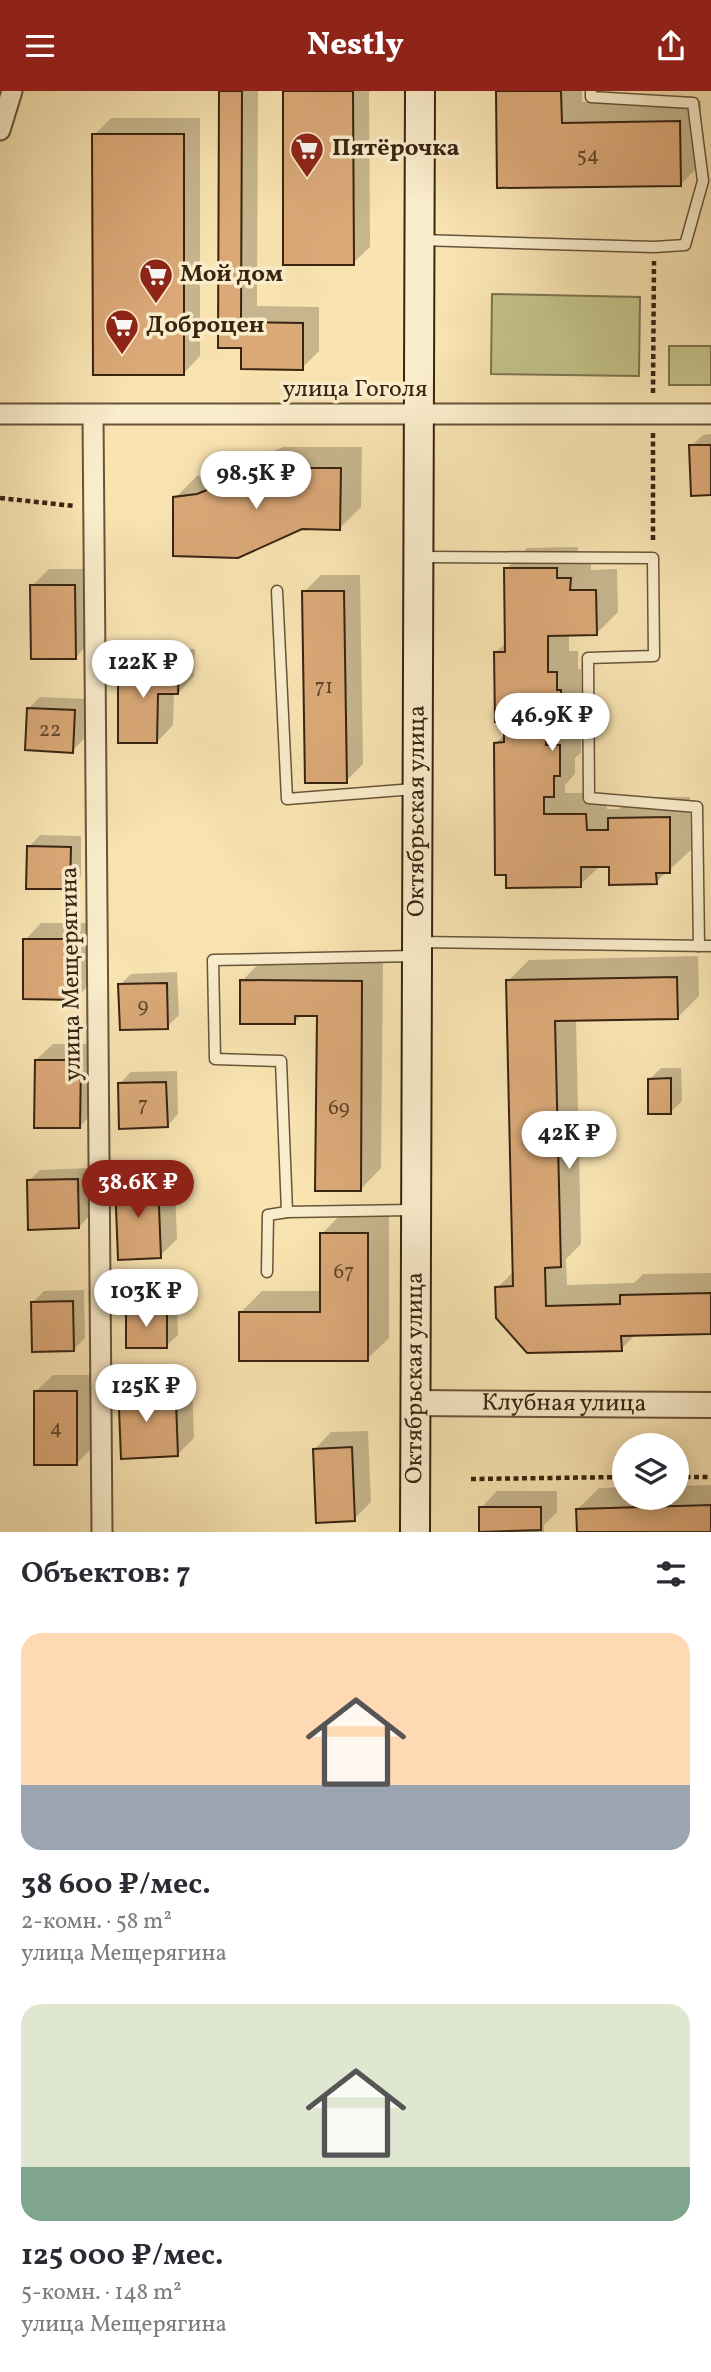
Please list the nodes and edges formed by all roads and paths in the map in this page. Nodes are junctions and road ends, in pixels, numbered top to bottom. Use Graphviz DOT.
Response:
graph roads {
  1 [pos="12,91"];
  2 [pos="420,91"];
  3 [pos="591,91"];
  4 [pos="0,130"];
  5 [pos="420,240"];
  6 [pos="0,414"];
  7 [pos="711,414"];
  8 [pos="93,415"];
  9 [pos="419,415"];
  10 [pos="0,498"];
  11 [pos="93,508"];
  12 [pos="418,557"];
  13 [pos="277,591"];
  14 [pos="418,789"];
  15 [pos="699,946"];
  16 [pos="711,946"];
  17 [pos="417,949"];
  18 [pos="416,1209"];
  19 [pos="287,1212"];
  20 [pos="267,1272"];
  21 [pos="415,1403"];
  22 [pos="711,1405"];
  23 [pos="612,1477"];
  24 [pos="689,1477"];
  25 [pos="711,1477"];
  26 [pos="471,1479"];
  27 [pos="102,1532"];
  28 [pos="415,1532"];
  1 -- 4 [label="street"];
  2 -- 5 [label="main road, Октябрьская улица"];
  3 -- 5 [label="lane"];
  5 -- 9 [label="main road, Октябрьская улица"];
  6 -- 8 [label="street, улица Гоголя"];
  7 -- 9 [label="street, улица Гоголя"];
  8 -- 9 [label="street, улица Гоголя"];
  8 -- 11 [label="street, улица Мещерягина"];
  9 -- 12 [label="main road, Октябрьская улица"];
  10 -- 11 [label="path"];
  11 -- 27 [label="street, улица Мещерягина"];
  12 -- 14 [label="main road, Октябрьская улица"];
  12 -- 15 [label="lane"];
  13 -- 14 [label="lane"];
  14 -- 17 [label="main road, Октябрьская улица"];
  15 -- 16 [label="lane"];
  15 -- 17 [label="lane"];
  17 -- 18 [label="main road, Октябрьская улица"];
  17 -- 19 [label="lane"];
  18 -- 19 [label="lane"];
  18 -- 21 [label="main road, Октябрьская улица"];
  19 -- 20 [label="lane"];
  21 -- 22 [label="street, Клубная улица"];
  21 -- 28 [label="main road, Октябрьская улица"];
  23 -- 26 [label="path"];
  24 -- 25 [label="path"];
}
